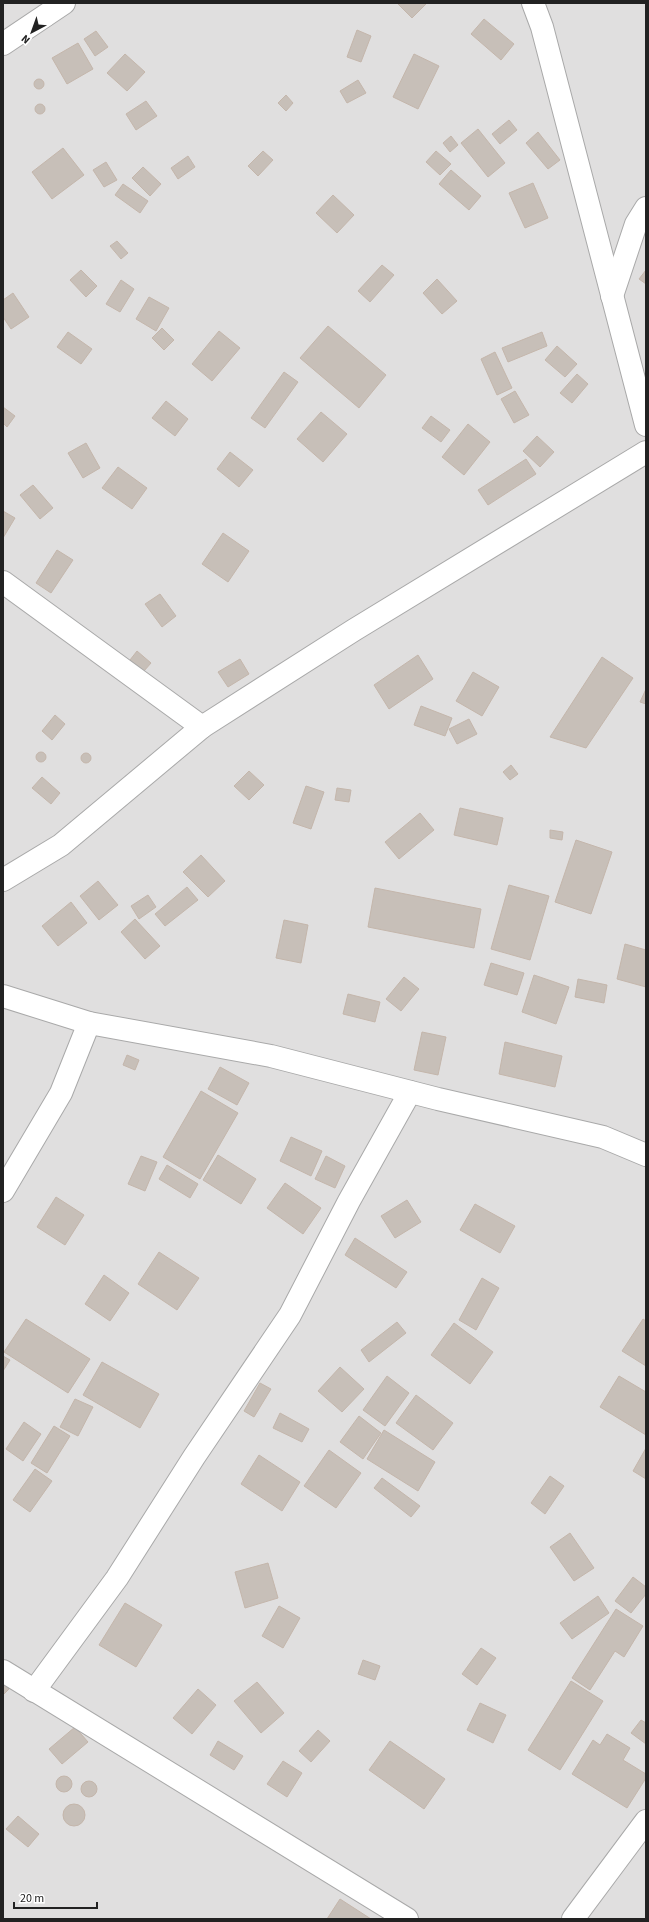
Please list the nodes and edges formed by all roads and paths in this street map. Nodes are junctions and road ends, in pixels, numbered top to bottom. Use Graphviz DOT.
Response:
graph roads {
  1 [pos="64,3"];
  2 [pos="534,3"];
  3 [pos="3,44"];
  4 [pos="646,208"];
  5 [pos="612,296"];
  6 [pos="646,425"];
  7 [pos="646,452"];
  8 [pos="3,582"];
  9 [pos="202,727"];
  10 [pos="3,880"];
  11 [pos="3,996"];
  12 [pos="89,1023"];
  13 [pos="410,1092"];
  14 [pos="646,1155"];
  15 [pos="3,1191"];
  16 [pos="3,1671"];
  17 [pos="34,1691"];
  18 [pos="646,1821"];
  19 [pos="407,1919"];
  20 [pos="573,1919"];
  1 -- 3 [label="street"];
  2 -- 5 [label="street"];
  4 -- 5 [label="street"];
  5 -- 6 [label="street"];
  7 -- 9 [label="street"];
  8 -- 9 [label="street"];
  9 -- 10 [label="street"];
  11 -- 12 [label="street"];
  12 -- 13 [label="street"];
  12 -- 15 [label="street"];
  13 -- 14 [label="street"];
  13 -- 17 [label="street"];
  16 -- 17 [label="street"];
  17 -- 19 [label="street"];
  18 -- 20 [label="street"];
}
